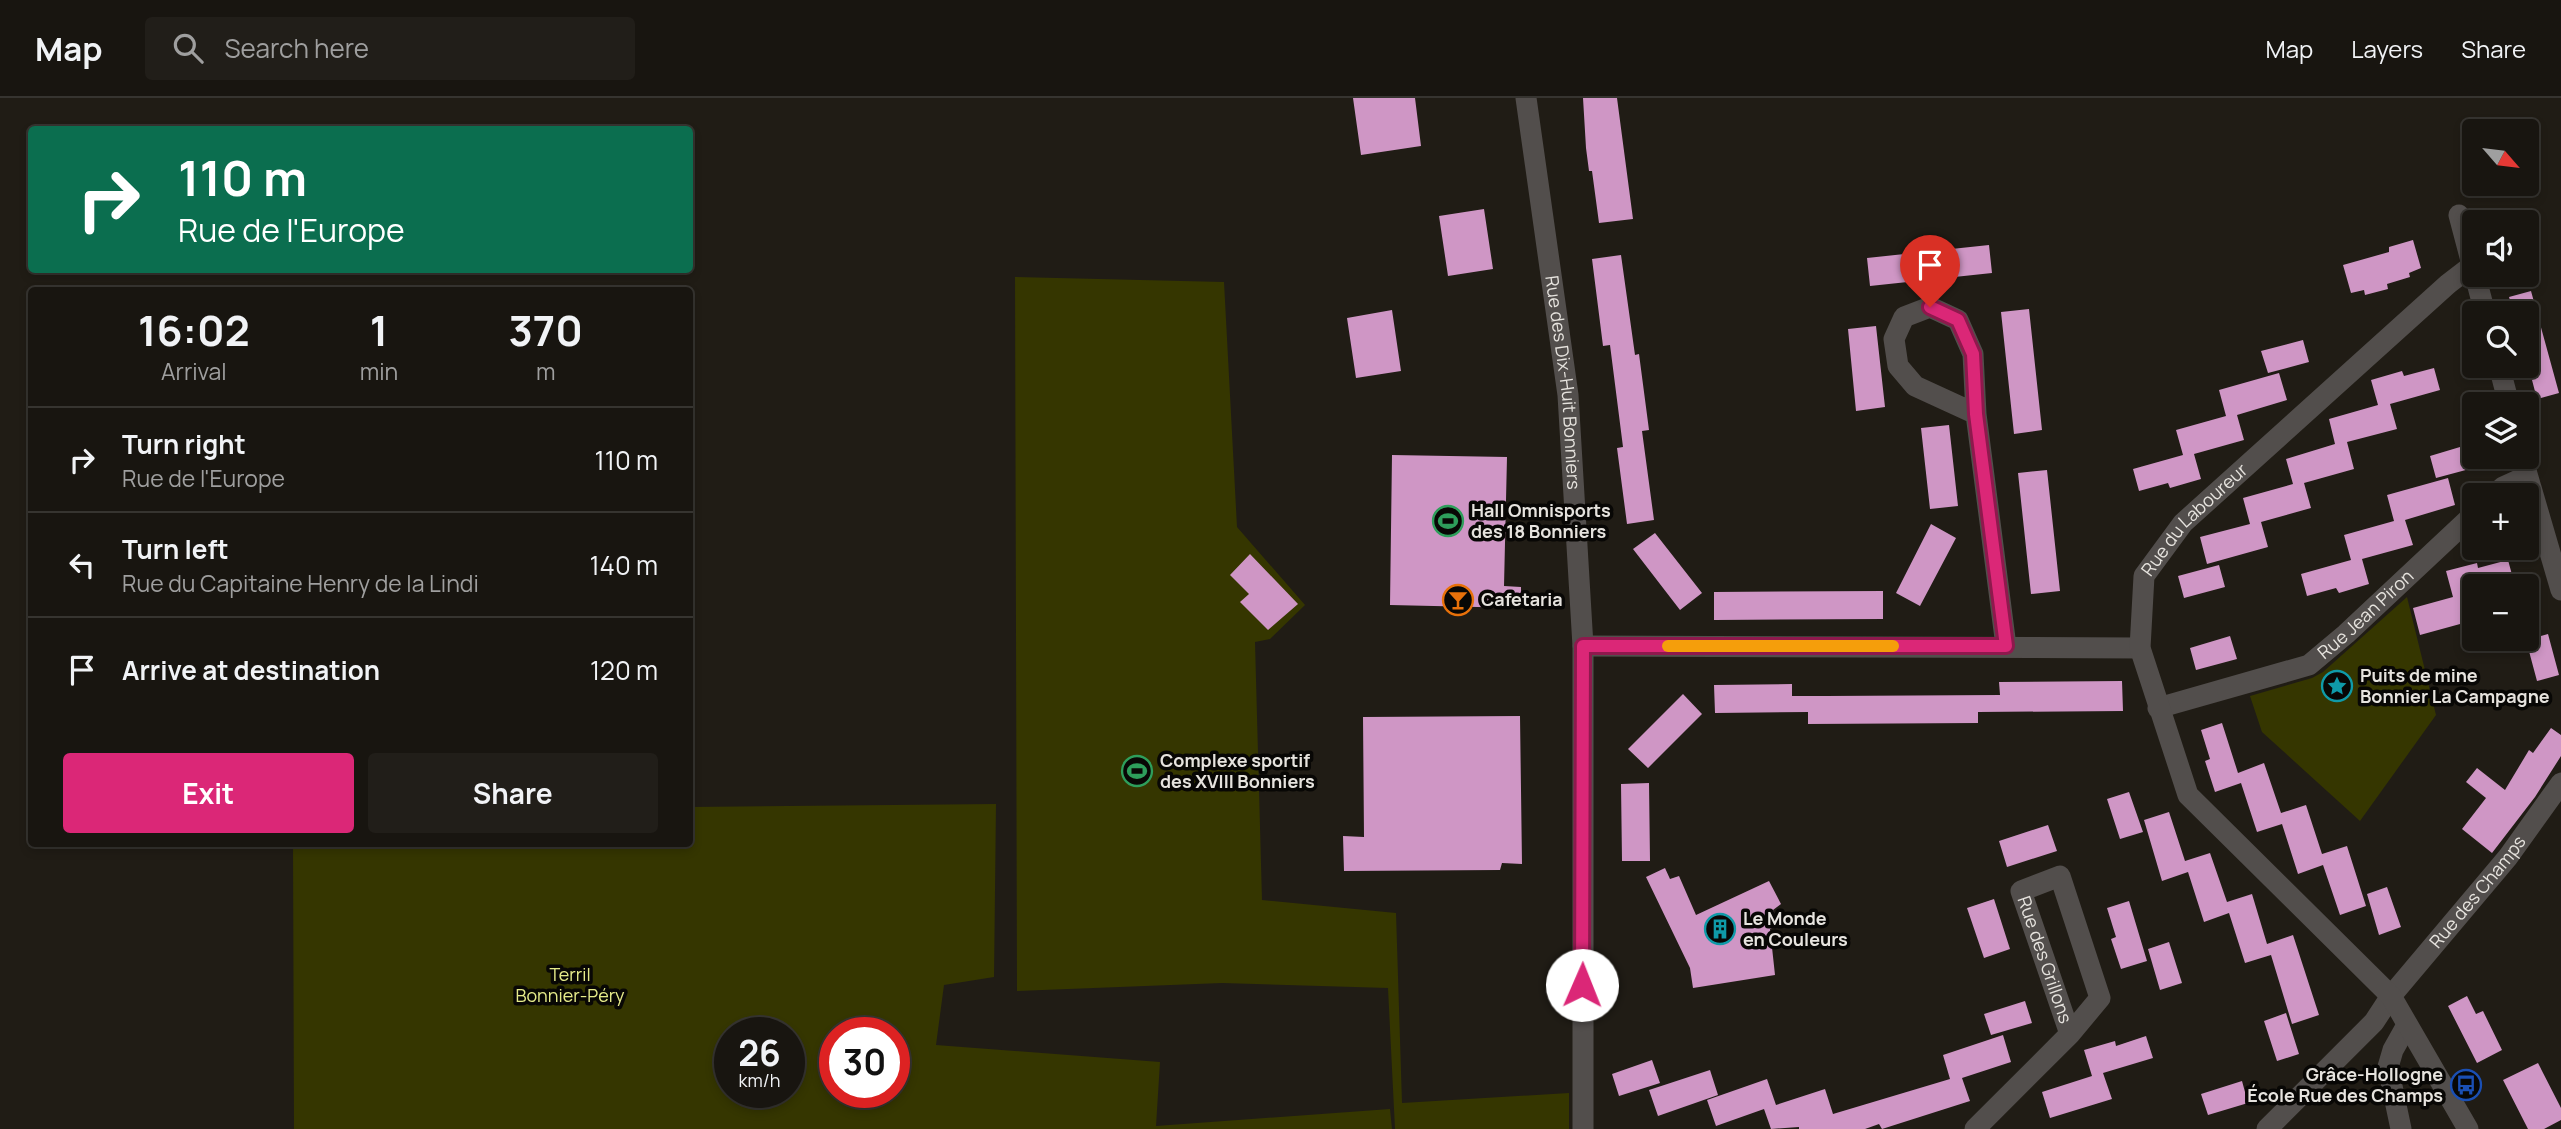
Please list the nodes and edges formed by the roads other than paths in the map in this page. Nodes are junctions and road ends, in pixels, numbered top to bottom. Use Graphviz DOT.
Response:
graph roads {
  1 [pos="1526,98"];
  2 [pos="2459,215"];
  3 [pos="2462,226"];
  4 [pos="2462,276"];
  5 [pos="1976,414"];
  6 [pos="2523,469"];
  7 [pos="2526,469"];
  8 [pos="2507,483"];
  9 [pos="2462,525"];
  10 [pos="2561,590"];
  11 [pos="1583,646"];
  12 [pos="2006,646"];
  13 [pos="2140,648"];
  14 [pos="2158,708"];
  15 [pos="2561,783"];
  16 [pos="2391,996"];
  17 [pos="2407,1025"];
  18 [pos="2070,1034"];
  19 [pos="1583,1129"];
  20 [pos="1975,1129"];
  21 [pos="2267,1129"];
  22 [pos="2401,1129"];
  23 [pos="2468,1129"];
  1 -- 11 [label="street, Rue des Dix-Huit Bonniers"];
  2 -- 3 [label="street"];
  4 -- 13 [label="street, Rue du Laboureur"];
  5 -- 5 [label="street"];
  5 -- 12 [label="street"];
  6 -- 8 [label="street"];
  7 -- 10 [label="street"];
  9 -- 14 [label="street, Rue Jean Piron"];
  11 -- 12 [label="street"];
  11 -- 19 [label="street, Rue des Dix-Huit Bonniers"];
  12 -- 13 [label="street"];
  13 -- 14 [label="street, Rue du Laboureur"];
  14 -- 16 [label="street, Rue du Laboureur"];
  15 -- 16 [label="street, Rue des Champs"];
  16 -- 17 [label="street, Rue du Laboureur"];
  16 -- 21 [label="street, Rue des Champs"];
  17 -- 22 [label="street"];
  17 -- 23 [label="street, Rue du Laboureur"];
  18 -- 18 [label="street, Rue des Grillons"];
  18 -- 20 [label="street, Rue des Grillons"];
}
